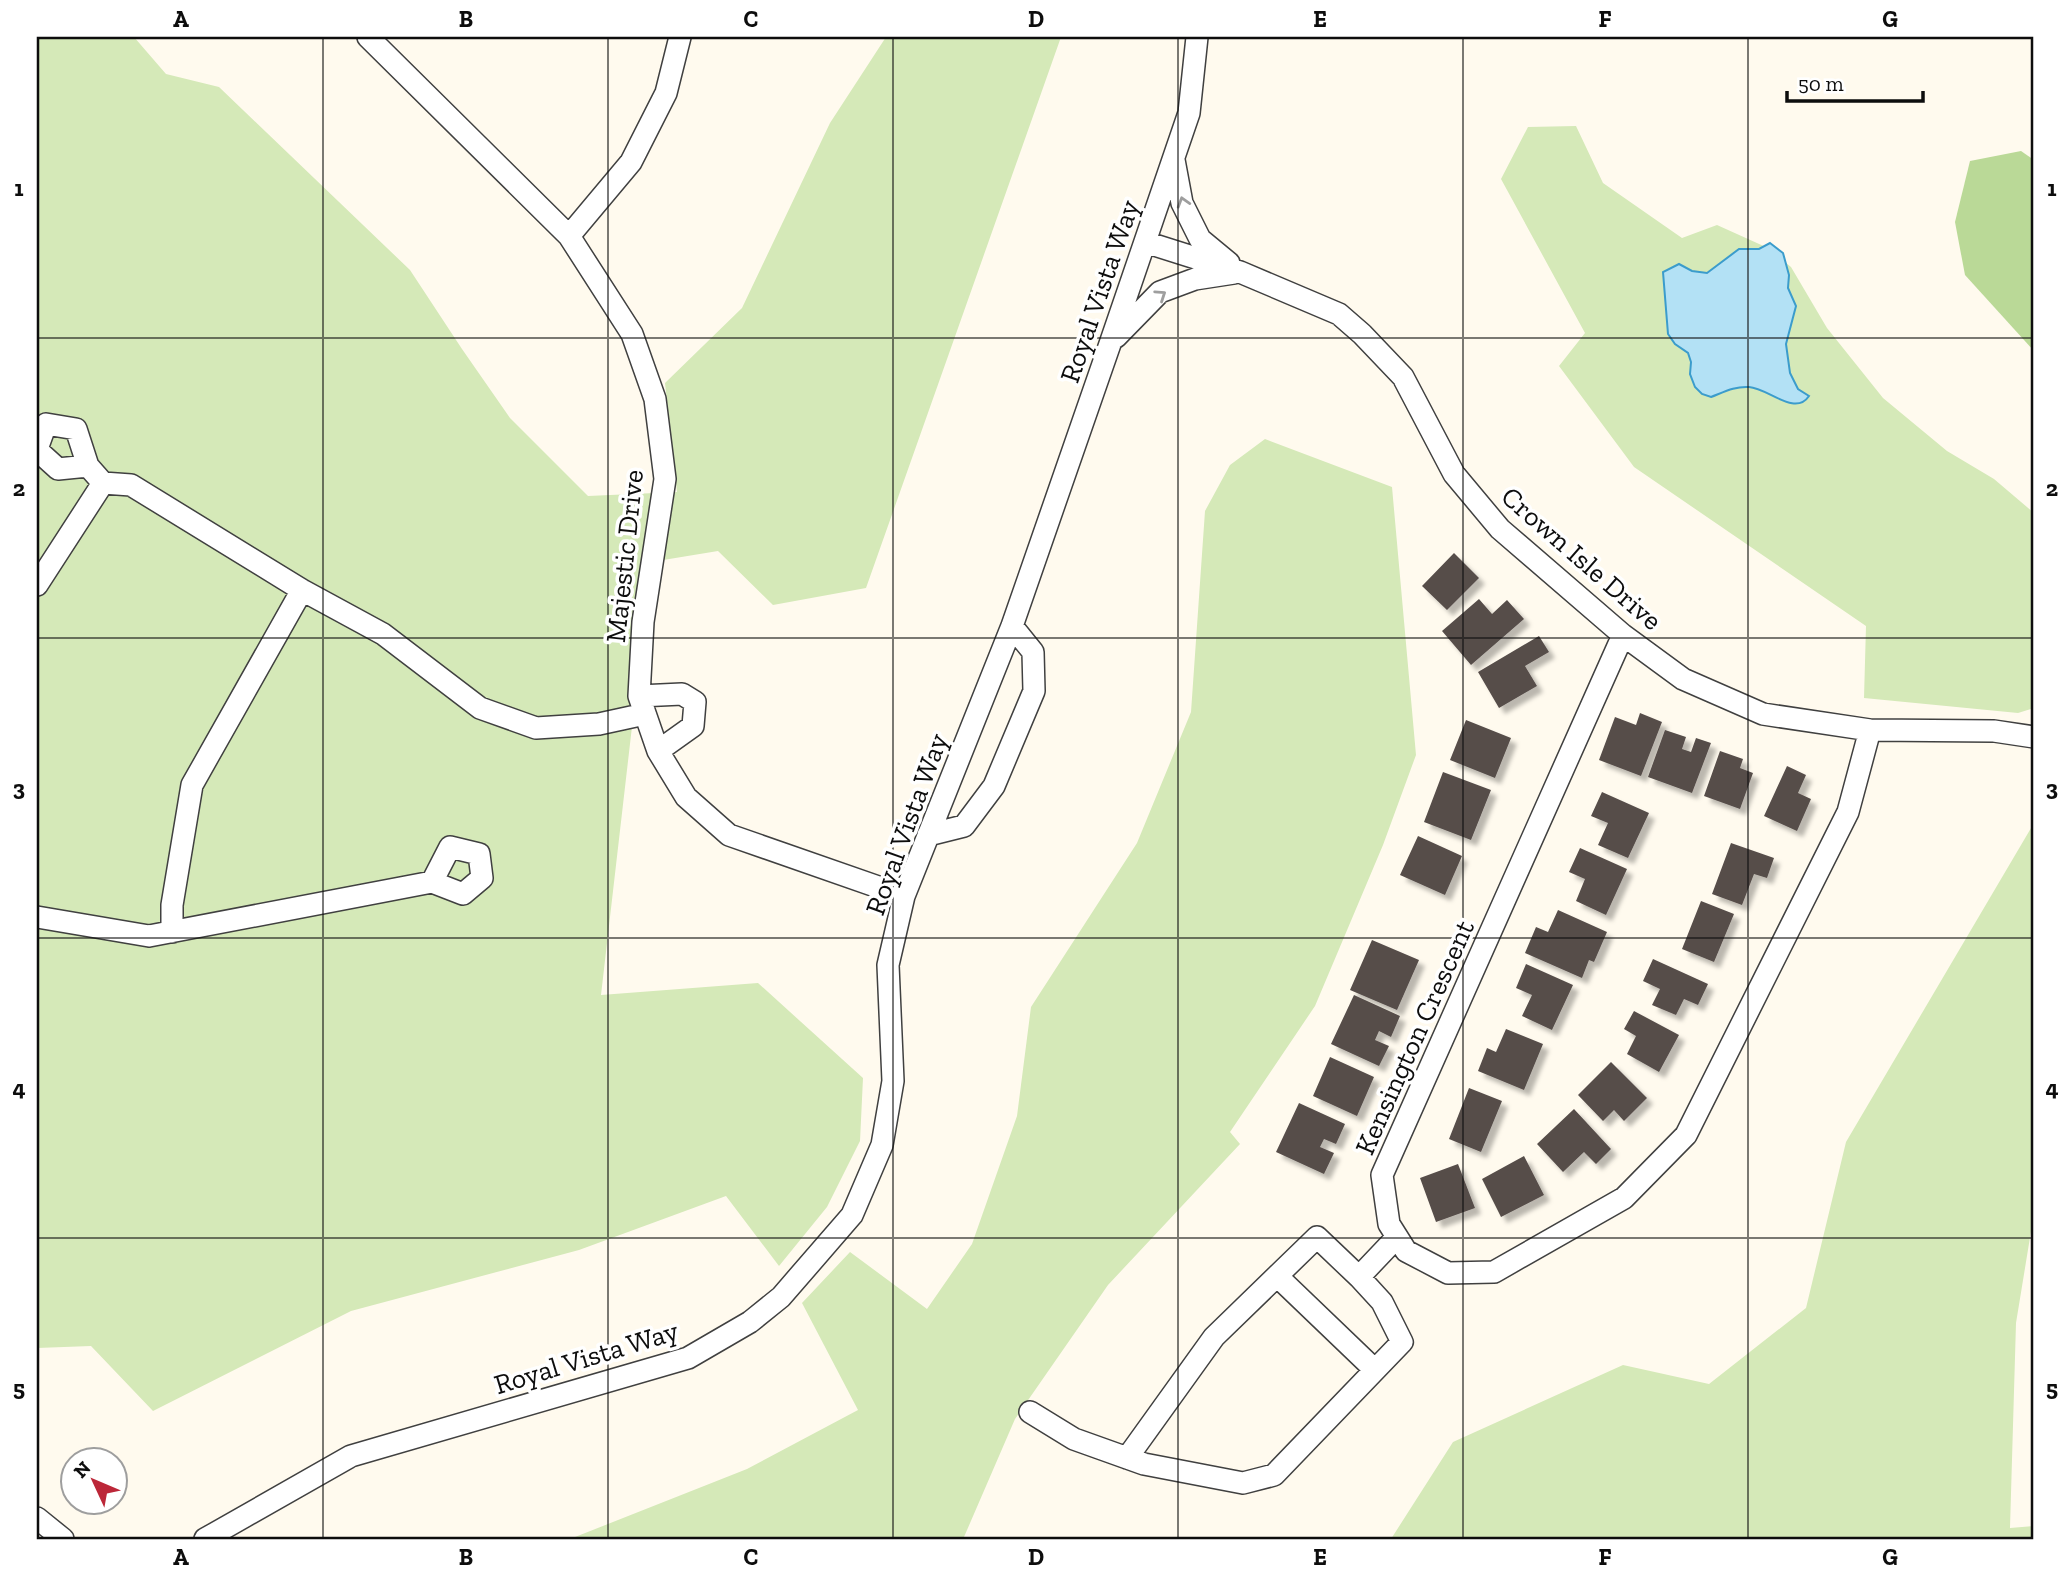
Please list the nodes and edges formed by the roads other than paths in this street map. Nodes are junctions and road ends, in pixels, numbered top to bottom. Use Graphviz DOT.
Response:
graph roads {
  1 [pos="368,37"];
  2 [pos="680,37"];
  3 [pos="1197,37"];
  4 [pos="1174,158"];
  5 [pos="569,236"];
  6 [pos="1145,242"];
  7 [pos="1240,272"];
  8 [pos="1111,341"];
  9 [pos="37,450"];
  10 [pos="88,466"];
  11 [pos="103,483"];
  12 [pos="37,585"];
  13 [pos="302,590"];
  14 [pos="1012,626"];
  15 [pos="1623,635"];
  16 [pos="642,705"];
  17 [pos="1870,730"];
  18 [pos="2034,737"];
  19 [pos="658,751"];
  20 [pos="928,835"];
  21 [pos="432,882"];
  22 [pos="904,896"];
  23 [pos="37,917"];
  24 [pos="172,932"];
  25 [pos="1397,1237"];
  26 [pos="1277,1276"];
  27 [pos="1359,1277"];
  28 [pos="1375,1370"];
  29 [pos="1030,1412"];
  30 [pos="1127,1458"];
  31 [pos="37,1518"];
  32 [pos="62,1539"];
  33 [pos="205,1539"];
  1 -- 5 [label="street, Majestic Drive"];
  2 -- 5 [label="street"];
  3 -- 4 [label="street, Royal Vista Way"];
  4 -- 6 [label="street, Royal Vista Way"];
  7 -- 4 [label="street, one-way"];
  5 -- 16 [label="street, Majestic Drive"];
  6 -- 7 [label="street, Crown Isle Drive"];
  6 -- 8 [label="street, Royal Vista Way"];
  8 -- 7 [label="street, one-way"];
  7 -- 15 [label="street, Crown Isle Drive"];
  8 -- 14 [label="street, Royal Vista Way"];
  9 -- 10 [label="street"];
  9 -- 10 [label="street"];
  10 -- 11 [label="street"];
  11 -- 12 [label="street"];
  11 -- 13 [label="street"];
  13 -- 16 [label="street"];
  13 -- 24 [label="street"];
  14 -- 20 [label="street, Royal Vista Way"];
  14 -- 20 [label="street"];
  15 -- 17 [label="street, Crown Isle Drive"];
  15 -- 25 [label="street, Kensington Crescent"];
  16 -- 19 [label="street, Majestic Drive"];
  16 -- 19 [label="street"];
  17 -- 18 [label="street, Crown Isle Drive"];
  17 -- 25 [label="street, Kensington Crescent"];
  19 -- 22 [label="street, Majestic Drive"];
  20 -- 22 [label="street, Royal Vista Way"];
  21 -- 24 [label="street"];
  22 -- 33 [label="street, Royal Vista Way"];
  23 -- 24 [label="street"];
  25 -- 27 [label="street"];
  26 -- 27 [label="street"];
  26 -- 28 [label="street"];
  26 -- 30 [label="street"];
  27 -- 28 [label="street"];
  28 -- 30 [label="street"];
  29 -- 30 [label="street"];
  31 -- 32 [label="street"];
}
